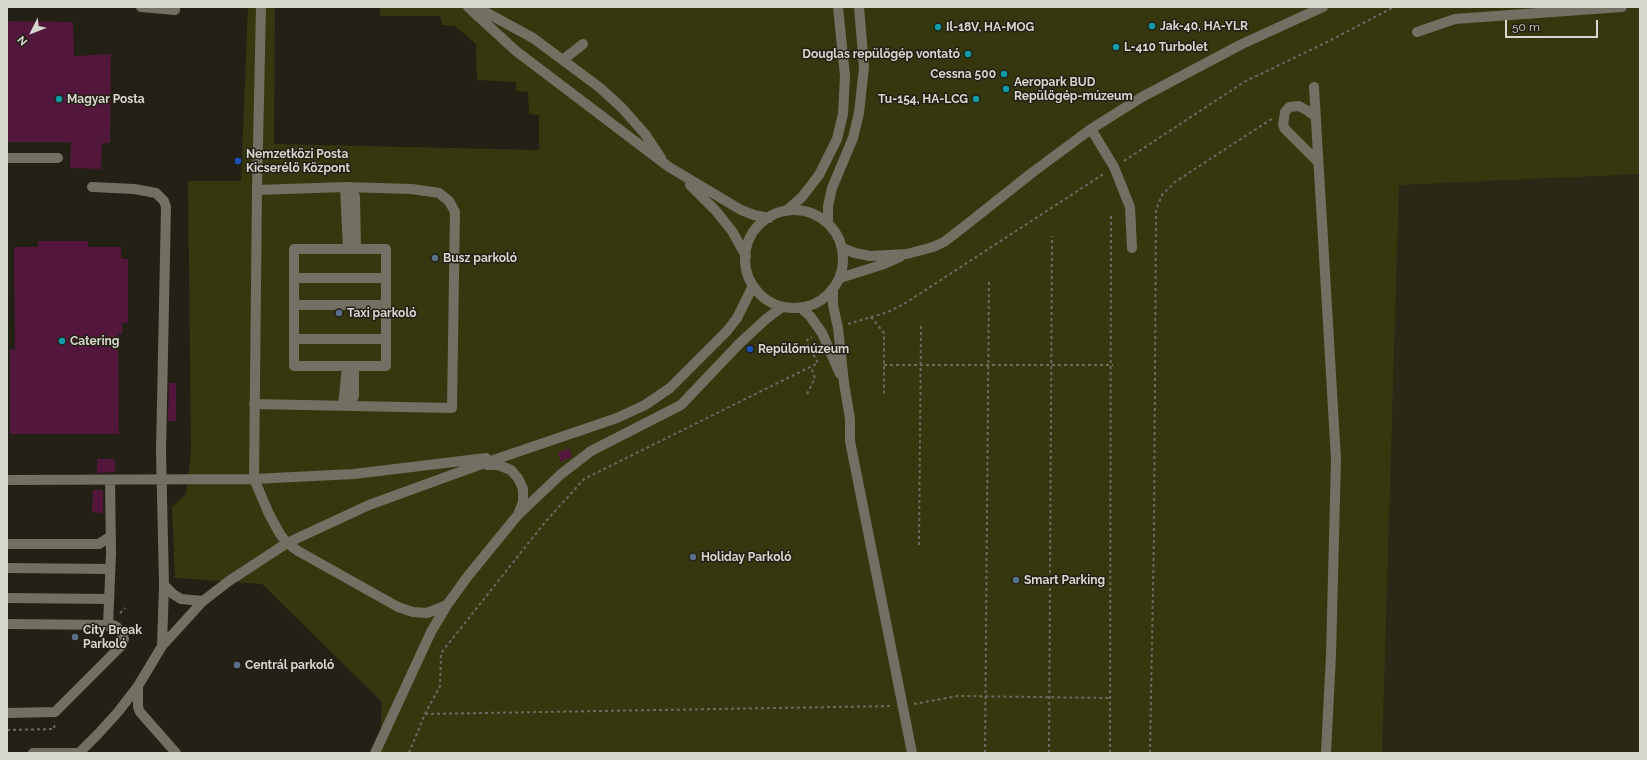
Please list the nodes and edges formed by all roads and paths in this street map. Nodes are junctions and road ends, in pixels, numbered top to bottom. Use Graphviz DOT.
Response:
graph roads {
  1 [pos="141,7"];
  2 [pos="174,7"];
  3 [pos="261,7"];
  4 [pos="468,7"];
  5 [pos="476,7"];
  6 [pos="838,7"];
  7 [pos="859,7"];
  8 [pos="1323,7"];
  9 [pos="1394,7"];
  10 [pos="1622,7"];
  11 [pos="1312,9"];
  12 [pos="1417,32"];
  13 [pos="583,44"];
  14 [pos="564,59"];
  15 [pos="1314,87"];
  16 [pos="1285,112"];
  17 [pos="1316,117"];
  18 [pos="1091,129"];
  19 [pos="7,158"];
  20 [pos="58,158"];
  21 [pos="1317,161"];
  22 [pos="668,167"];
  23 [pos="1114,167"];
  24 [pos="682,176"];
  25 [pos="92,187"];
  26 [pos="345,187"];
  27 [pos="256,190"];
  28 [pos="786,211"];
  29 [pos="1111,214"];
  30 [pos="769,218"];
  31 [pos="828,224"];
  32 [pos="1052,236"];
  33 [pos="842,248"];
  34 [pos="1132,248"];
  35 [pos="352,249"];
  36 [pos="907,254"];
  37 [pos="746,256"];
  38 [pos="294,278"];
  39 [pos="386,278"];
  40 [pos="840,278"];
  41 [pos="989,279"];
  42 [pos="753,286"];
  43 [pos="833,290"];
  44 [pos="294,305"];
  45 [pos="386,305"];
  46 [pos="782,307"];
  47 [pos="801,308"];
  48 [pos="871,317"];
  49 [pos="921,325"];
  50 [pos="838,328"];
  51 [pos="822,333"];
  52 [pos="294,338"];
  53 [pos="386,339"];
  54 [pos="884,365"];
  55 [pos="921,365"];
  56 [pos="988,365"];
  57 [pos="1051,365"];
  58 [pos="1112,365"];
  59 [pos="351,366"];
  60 [pos="811,367"];
  61 [pos="844,383"];
  62 [pos="807,394"];
  63 [pos="884,396"];
  64 [pos="254,404"];
  65 [pos="343,406"];
  66 [pos="508,456"];
  67 [pos="479,465"];
  68 [pos="162,479"];
  69 [pos="254,479"];
  70 [pos="7,480"];
  71 [pos="110,480"];
  72 [pos="517,516"];
  73 [pos="111,536"];
  74 [pos="287,543"];
  75 [pos="7,544"];
  76 [pos="919,545"];
  77 [pos="7,568"];
  78 [pos="110,569"];
  79 [pos="164,585"];
  80 [pos="7,598"];
  81 [pos="108,599"];
  82 [pos="203,601"];
  83 [pos="447,605"];
  84 [pos="7,624"];
  85 [pos="113,627"];
  86 [pos="162,646"];
  87 [pos="138,686"];
  88 [pos="986,696"];
  89 [pos="1049,698"];
  90 [pos="1110,698"];
  91 [pos="902,706"];
  92 [pos="55,712"];
  93 [pos="7,713"];
  94 [pos="425,714"];
  95 [pos="7,730"];
  96 [pos="33,753"];
  97 [pos="79,753"];
  98 [pos="176,753"];
  99 [pos="375,753"];
  100 [pos="409,753"];
  101 [pos="912,753"];
  102 [pos="985,753"];
  103 [pos="1049,753"];
  104 [pos="1110,753"];
  105 [pos="1150,753"];
  106 [pos="1326,753"];
  1 -- 2 [label="street"];
  3 -- 27 [label="street"];
  4 -- 22 [label="street"];
  5 -- 14 [label="street"];
  6 -- 28 [label="street"];
  7 -- 31 [label="street"];
  8 -- 11 [label="street"];
  9 -- 23 [label="path"];
  10 -- 12 [label="street"];
  11 -- 18 [label="street"];
  13 -- 14 [label="street"];
  14 -- 22 [label="street"];
  15 -- 17 [label="street"];
  16 -- 17 [label="street"];
  16 -- 21 [label="street"];
  16 -- 105 [label="path"];
  17 -- 21 [label="street"];
  18 -- 23 [label="street"];
  18 -- 36 [label="street"];
  19 -- 20 [label="street"];
  21 -- 106 [label="street"];
  22 -- 24 [label="street"];
  23 -- 34 [label="street"];
  23 -- 48 [label="path"];
  24 -- 30 [label="street"];
  24 -- 37 [label="street"];
  25 -- 68 [label="street"];
  26 -- 27 [label="street"];
  26 -- 35 [label="street"];
  26 -- 65 [label="street"];
  27 -- 64 [label="street"];
  28 -- 30 [label="street"];
  28 -- 31 [label="street"];
  29 -- 58 [label="path"];
  30 -- 37 [label="street"];
  31 -- 33 [label="street"];
  32 -- 57 [label="path"];
  33 -- 36 [label="street"];
  33 -- 40 [label="street"];
  35 -- 38 [label="street"];
  35 -- 39 [label="street"];
  36 -- 40 [label="street"];
  37 -- 42 [label="street"];
  38 -- 39 [label="street"];
  38 -- 44 [label="street"];
  39 -- 45 [label="street"];
  40 -- 43 [label="street"];
  41 -- 56 [label="path"];
  42 -- 46 [label="street"];
  42 -- 66 [label="street"];
  43 -- 47 [label="street"];
  43 -- 50 [label="street"];
  44 -- 45 [label="street"];
  44 -- 52 [label="street"];
  45 -- 53 [label="street"];
  46 -- 47 [label="street"];
  46 -- 72 [label="street"];
  47 -- 51 [label="street"];
  48 -- 50 [label="path"];
  48 -- 54 [label="path"];
  49 -- 55 [label="path"];
  50 -- 61 [label="street"];
  51 -- 60 [label="path"];
  51 -- 61 [label="street"];
  52 -- 53 [label="street"];
  52 -- 59 [label="street"];
  53 -- 59 [label="street"];
  54 -- 55 [label="path"];
  54 -- 63 [label="path"];
  55 -- 56 [label="path"];
  55 -- 76 [label="path"];
  56 -- 57 [label="path"];
  56 -- 88 [label="path"];
  57 -- 58 [label="path"];
  57 -- 89 [label="path"];
  58 -- 90 [label="path"];
  59 -- 65 [label="street"];
  60 -- 62 [label="path"];
  60 -- 94 [label="path"];
  61 -- 91 [label="street"];
  64 -- 65 [label="street"];
  64 -- 69 [label="street"];
  66 -- 67 [label="street"];
  66 -- 69 [label="street"];
  67 -- 72 [label="street"];
  67 -- 74 [label="street"];
  68 -- 69 [label="street"];
  68 -- 71 [label="street"];
  68 -- 79 [label="street"];
  69 -- 74 [label="street"];
  70 -- 71 [label="street"];
  71 -- 73 [label="street"];
  72 -- 83 [label="street"];
  73 -- 75 [label="street"];
  73 -- 78 [label="street"];
  74 -- 82 [label="street"];
  74 -- 83 [label="street"];
  77 -- 78 [label="street"];
  78 -- 81 [label="street"];
  79 -- 82 [label="street"];
  79 -- 86 [label="street"];
  80 -- 81 [label="street"];
  81 -- 85 [label="street"];
  82 -- 86 [label="street"];
  83 -- 99 [label="street"];
  84 -- 85 [label="street"];
  85 -- 92 [label="street"];
  86 -- 87 [label="street"];
  87 -- 97 [label="street"];
  87 -- 98 [label="street"];
  88 -- 89 [label="path"];
  88 -- 91 [label="path"];
  88 -- 102 [label="path"];
  89 -- 90 [label="path"];
  89 -- 103 [label="path"];
  90 -- 104 [label="path"];
  91 -- 94 [label="path"];
  91 -- 101 [label="street"];
  92 -- 93 [label="street"];
  92 -- 95 [label="path"];
  94 -- 100 [label="path"];
  96 -- 97 [label="street"];
}
